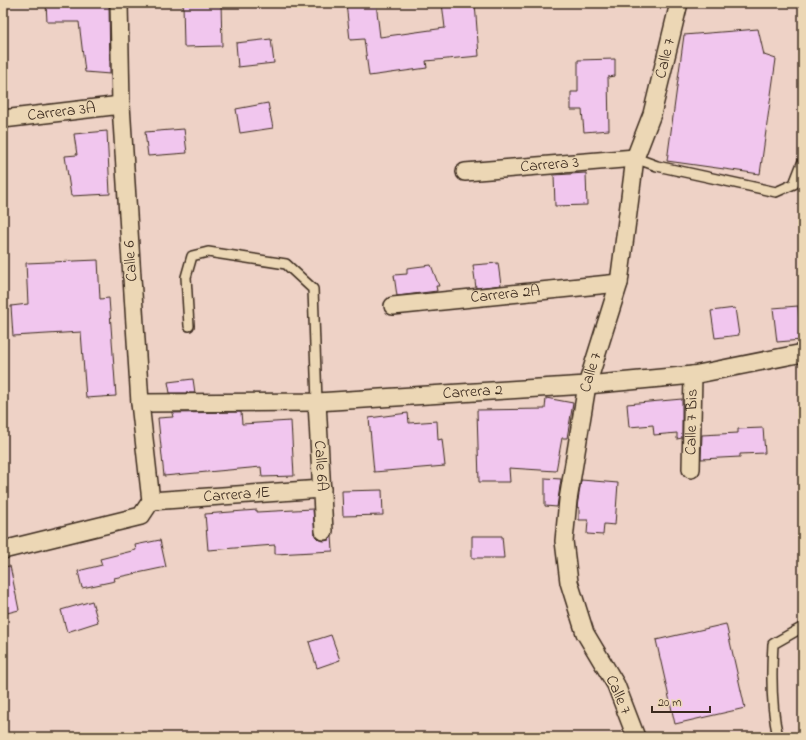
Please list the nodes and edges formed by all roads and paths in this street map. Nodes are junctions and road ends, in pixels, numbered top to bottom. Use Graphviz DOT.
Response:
graph roads {
  1 [pos="119,3"];
  2 [pos="679,3"];
  3 [pos="121,105"];
  4 [pos="3,119"];
  5 [pos="635,158"];
  6 [pos="803,161"];
  7 [pos="465,172"];
  8 [pos="619,283"];
  9 [pos="393,306"];
  10 [pos="189,326"];
  11 [pos="803,353"];
  12 [pos="692,375"];
  13 [pos="587,385"];
  14 [pos="317,402"];
  15 [pos="140,403"];
  16 [pos="691,470"];
  17 [pos="322,489"];
  18 [pos="151,501"];
  19 [pos="324,531"];
  20 [pos="3,550"];
  21 [pos="803,627"];
  22 [pos="636,737"];
  23 [pos="778,737"];
  1 -- 3 [label="street, Calle 6"];
  2 -- 5 [label="street, Calle 7"];
  3 -- 4 [label="street, Carrera 3A"];
  3 -- 15 [label="street, Calle 6"];
  5 -- 6 [label="lane"];
  5 -- 7 [label="street, Carrera 3"];
  5 -- 8 [label="street, Calle 7"];
  8 -- 9 [label="street, Carrera 2A"];
  8 -- 13 [label="street, Calle 7"];
  10 -- 14 [label="lane"];
  11 -- 12 [label="street, Carrera 2"];
  12 -- 13 [label="street, Carrera 2"];
  12 -- 16 [label="street, Calle 7 Bis"];
  13 -- 14 [label="street, Carrera 2"];
  13 -- 22 [label="street, Calle 7"];
  14 -- 15 [label="street, Carrera 2"];
  14 -- 17 [label="street, Calle 6A"];
  15 -- 18 [label="street, Calle 6"];
  17 -- 18 [label="street, Carrera 1E"];
  17 -- 19 [label="street, Calle 6A"];
  18 -- 20 [label="street"];
  21 -- 23 [label="lane"];
}
